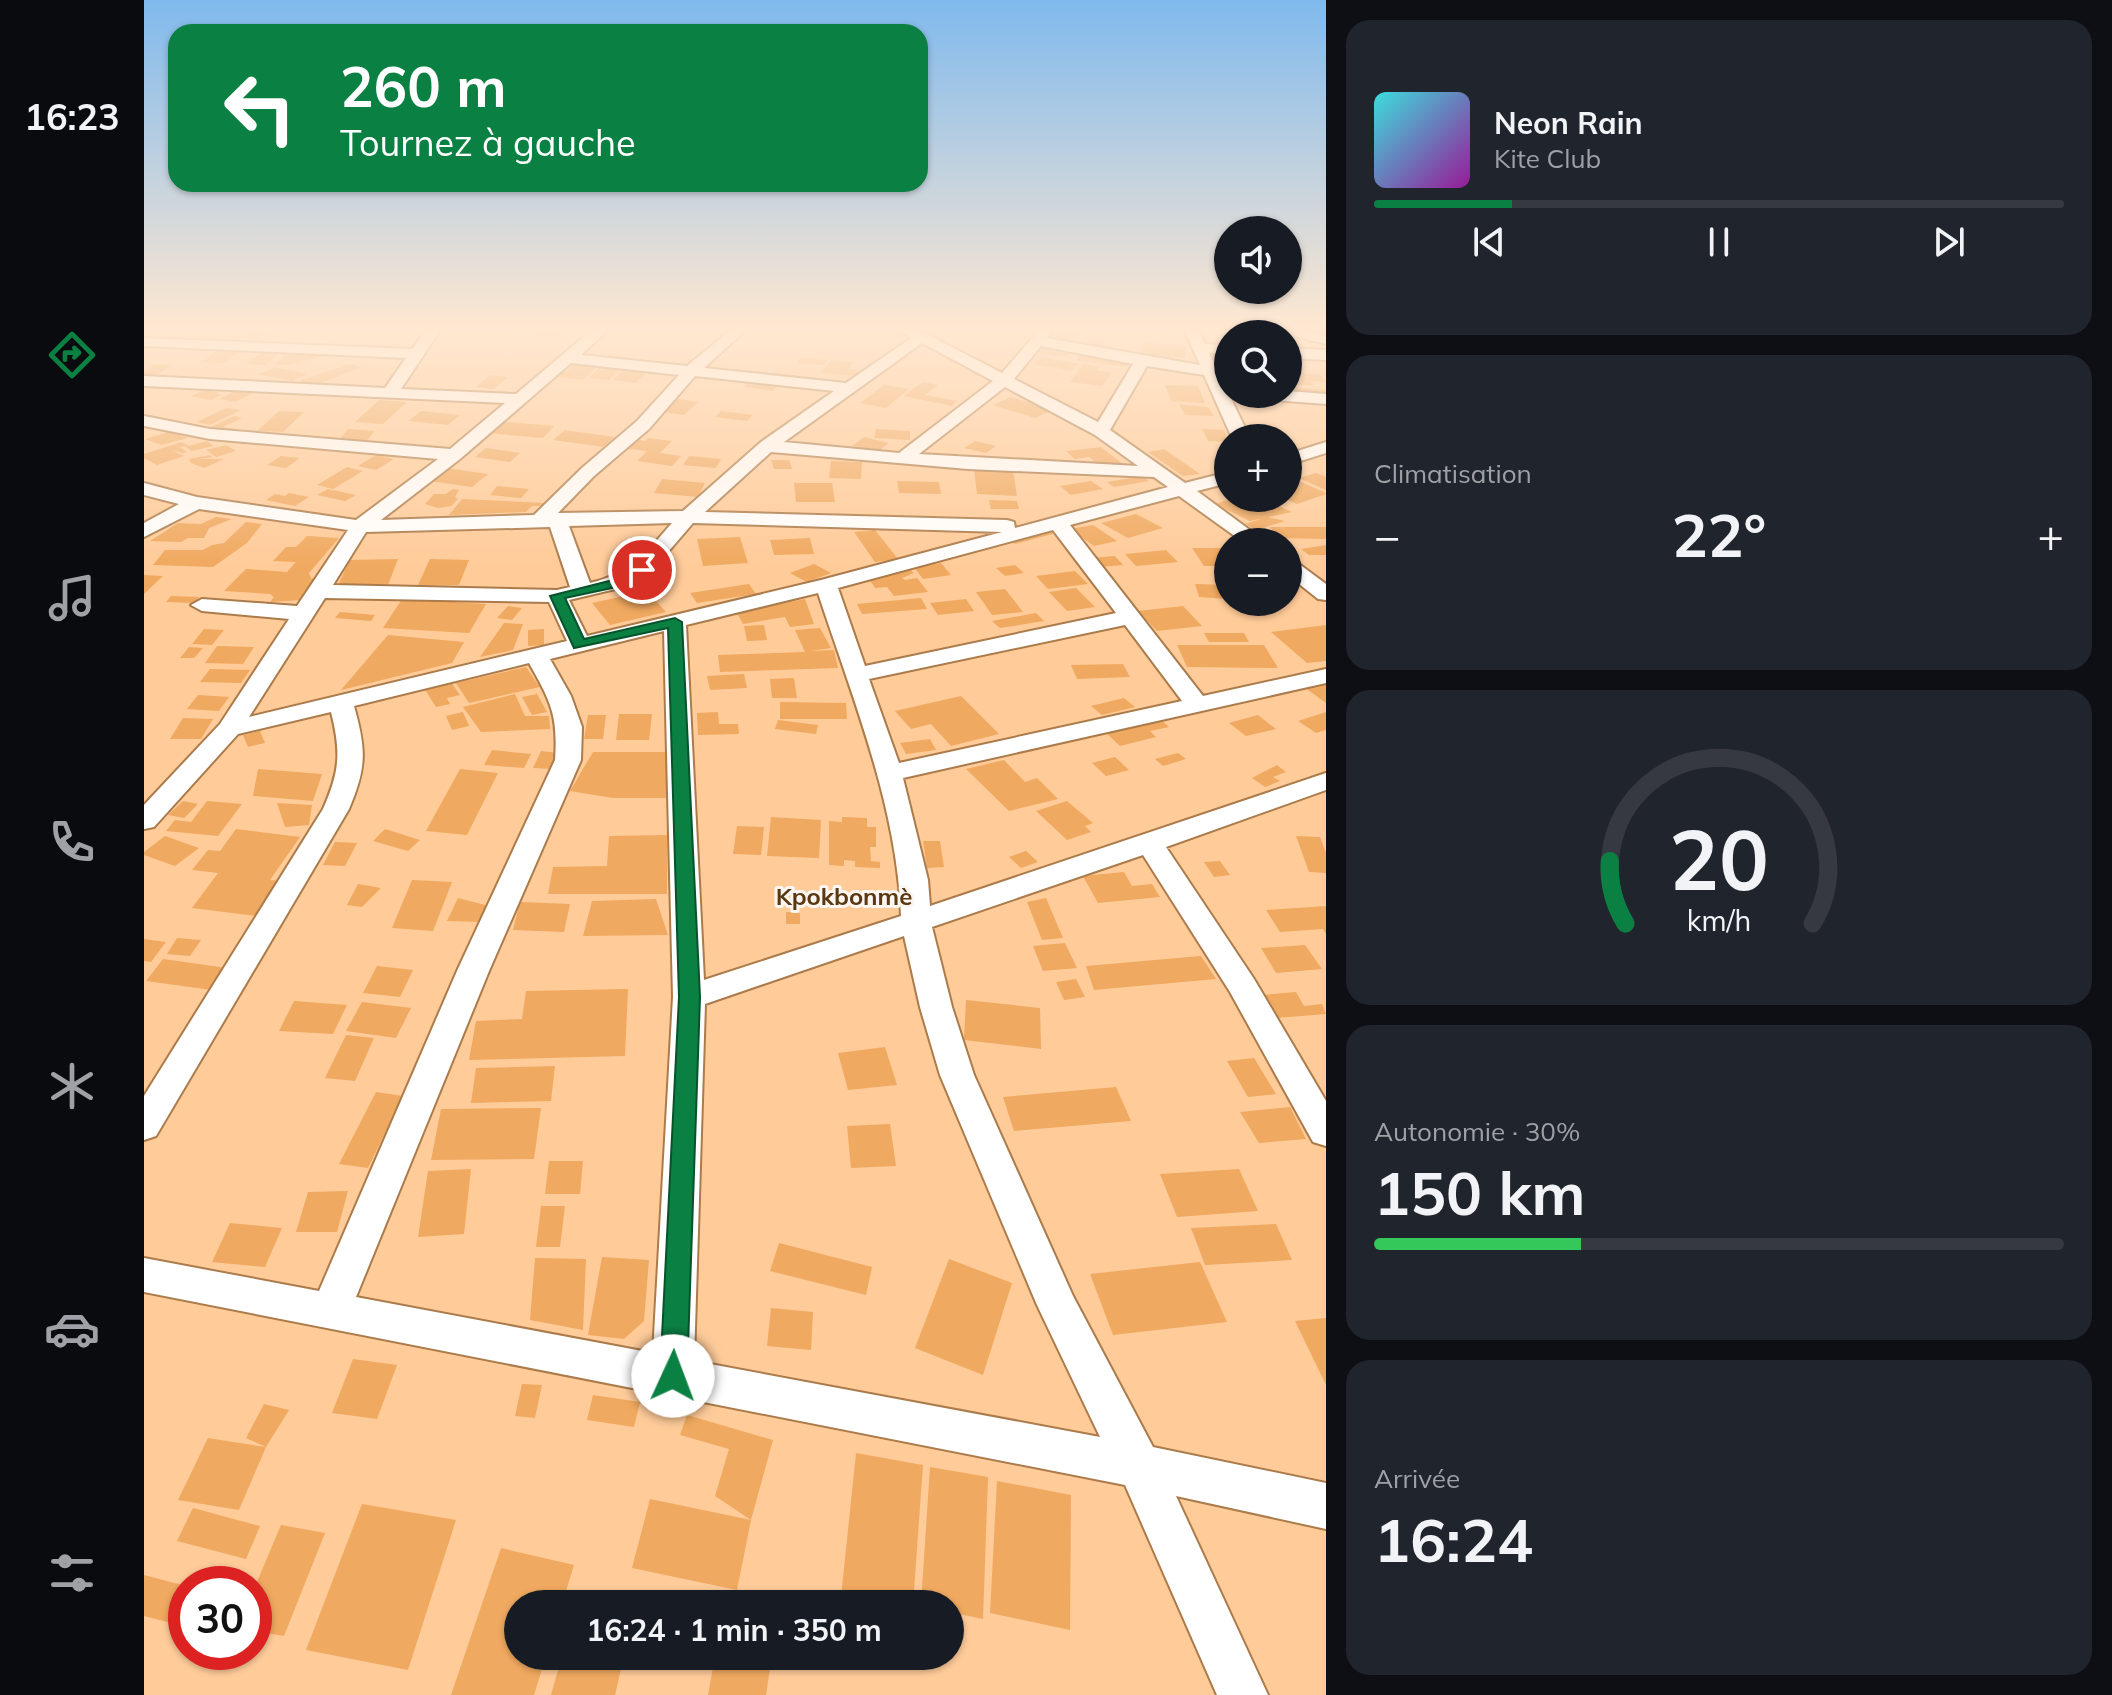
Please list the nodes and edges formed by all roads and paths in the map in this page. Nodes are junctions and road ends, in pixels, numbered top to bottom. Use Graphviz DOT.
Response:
graph roads {
  1 [pos="508,408"];
  2 [pos="658,408"];
  3 [pos="821,408"];
  4 [pos="968,408"];
  5 [pos="1059,408"];
  6 [pos="1114,408"];
  7 [pos="144,421"];
  8 [pos="1101,431"];
  9 [pos="767,446"];
  10 [pos="1326,447"];
  11 [pos="454,455"];
  12 [pos="1302,455"];
  13 [pos="902,459"];
  14 [pos="1157,472"];
  15 [pos="1214,480"];
  16 [pos="1181,488"];
  17 [pos="144,489"];
  18 [pos="196,503"];
  19 [pos="688,517"];
  20 [pos="549,519"];
  21 [pos="1048,525"];
  22 [pos="360,526"];
  23 [pos="1237,528"];
  24 [pos="144,531"];
  25 [pos="1316,576"];
  26 [pos="826,585"];
  27 [pos="316,591"];
  28 [pos="582,591"];
  29 [pos="1326,594"];
  30 [pos="557,596"];
  31 [pos="202,605"];
  32 [pos="302,613"];
  33 [pos="1130,617"];
  34 [pos="675,622"];
  35 [pos="580,645"];
  36 [pos="536,655"];
  37 [pos="856,675"];
  38 [pos="1326,676"];
  39 [pos="341,702"];
  40 [pos="1197,704"];
  41 [pos="229,729"];
  42 [pos="889,773"];
  43 [pos="1326,781"];
  44 [pos="144,821"];
  45 [pos="1149,842"];
  46 [pos="916,921"];
  47 [pos="689,997"];
  48 [pos="144,1126"];
  49 [pos="1326,1132"];
  50 [pos="144,1275"];
  51 [pos="331,1310"];
  52 [pos="673,1376"];
  53 [pos="1139,1466"];
  54 [pos="1326,1506"];
  55 [pos="1243,1695"];
  1 -- 11 [label="street"];
  2 -- 20 [label="street"];
  3 -- 9 [label="street"];
  4 -- 13 [label="street"];
  5 -- 8 [label="street"];
  6 -- 8 [label="street"];
  7 -- 11 [label="street"];
  8 -- 14 [label="street"];
  9 -- 13 [label="street"];
  9 -- 19 [label="street"];
  10 -- 12 [label="street"];
  11 -- 22 [label="street"];
  13 -- 14 [label="street"];
  14 -- 16 [label="street"];
  15 -- 16 [label="street"];
  16 -- 21 [label="street"];
  16 -- 23 [label="street"];
  17 -- 18 [label="street"];
  18 -- 22 [label="street"];
  18 -- 24 [label="street"];
  19 -- 20 [label="street"];
  19 -- 21 [label="street"];
  19 -- 28 [label="street"];
  20 -- 22 [label="street"];
  20 -- 28 [label="street"];
  21 -- 26 [label="street"];
  21 -- 33 [label="street"];
  22 -- 27 [label="street"];
  25 -- 29 [label="street"];
  26 -- 34 [label="street"];
  26 -- 37 [label="street"];
  27 -- 30 [label="street"];
  27 -- 32 [label="street"];
  28 -- 30 [label="street"];
  30 -- 35 [label="street"];
  31 -- 32 [label="street"];
  32 -- 41 [label="street"];
  33 -- 37 [label="street"];
  33 -- 40 [label="street"];
  34 -- 35 [label="street"];
  34 -- 47 [label="street"];
  35 -- 36 [label="street"];
  36 -- 39 [label="street"];
  36 -- 51 [label="street"];
  37 -- 42 [label="street"];
  38 -- 40 [label="street"];
  39 -- 41 [label="street"];
  39 -- 48 [label="street"];
  40 -- 42 [label="street"];
  41 -- 44 [label="street"];
  42 -- 46 [label="street"];
  43 -- 45 [label="street"];
  45 -- 46 [label="street"];
  45 -- 49 [label="street"];
  46 -- 47 [label="street"];
  46 -- 53 [label="street"];
  47 -- 52 [label="street"];
  50 -- 51 [label="street"];
  51 -- 52 [label="street"];
  52 -- 53 [label="street"];
  53 -- 54 [label="street"];
  53 -- 55 [label="street"];
}
